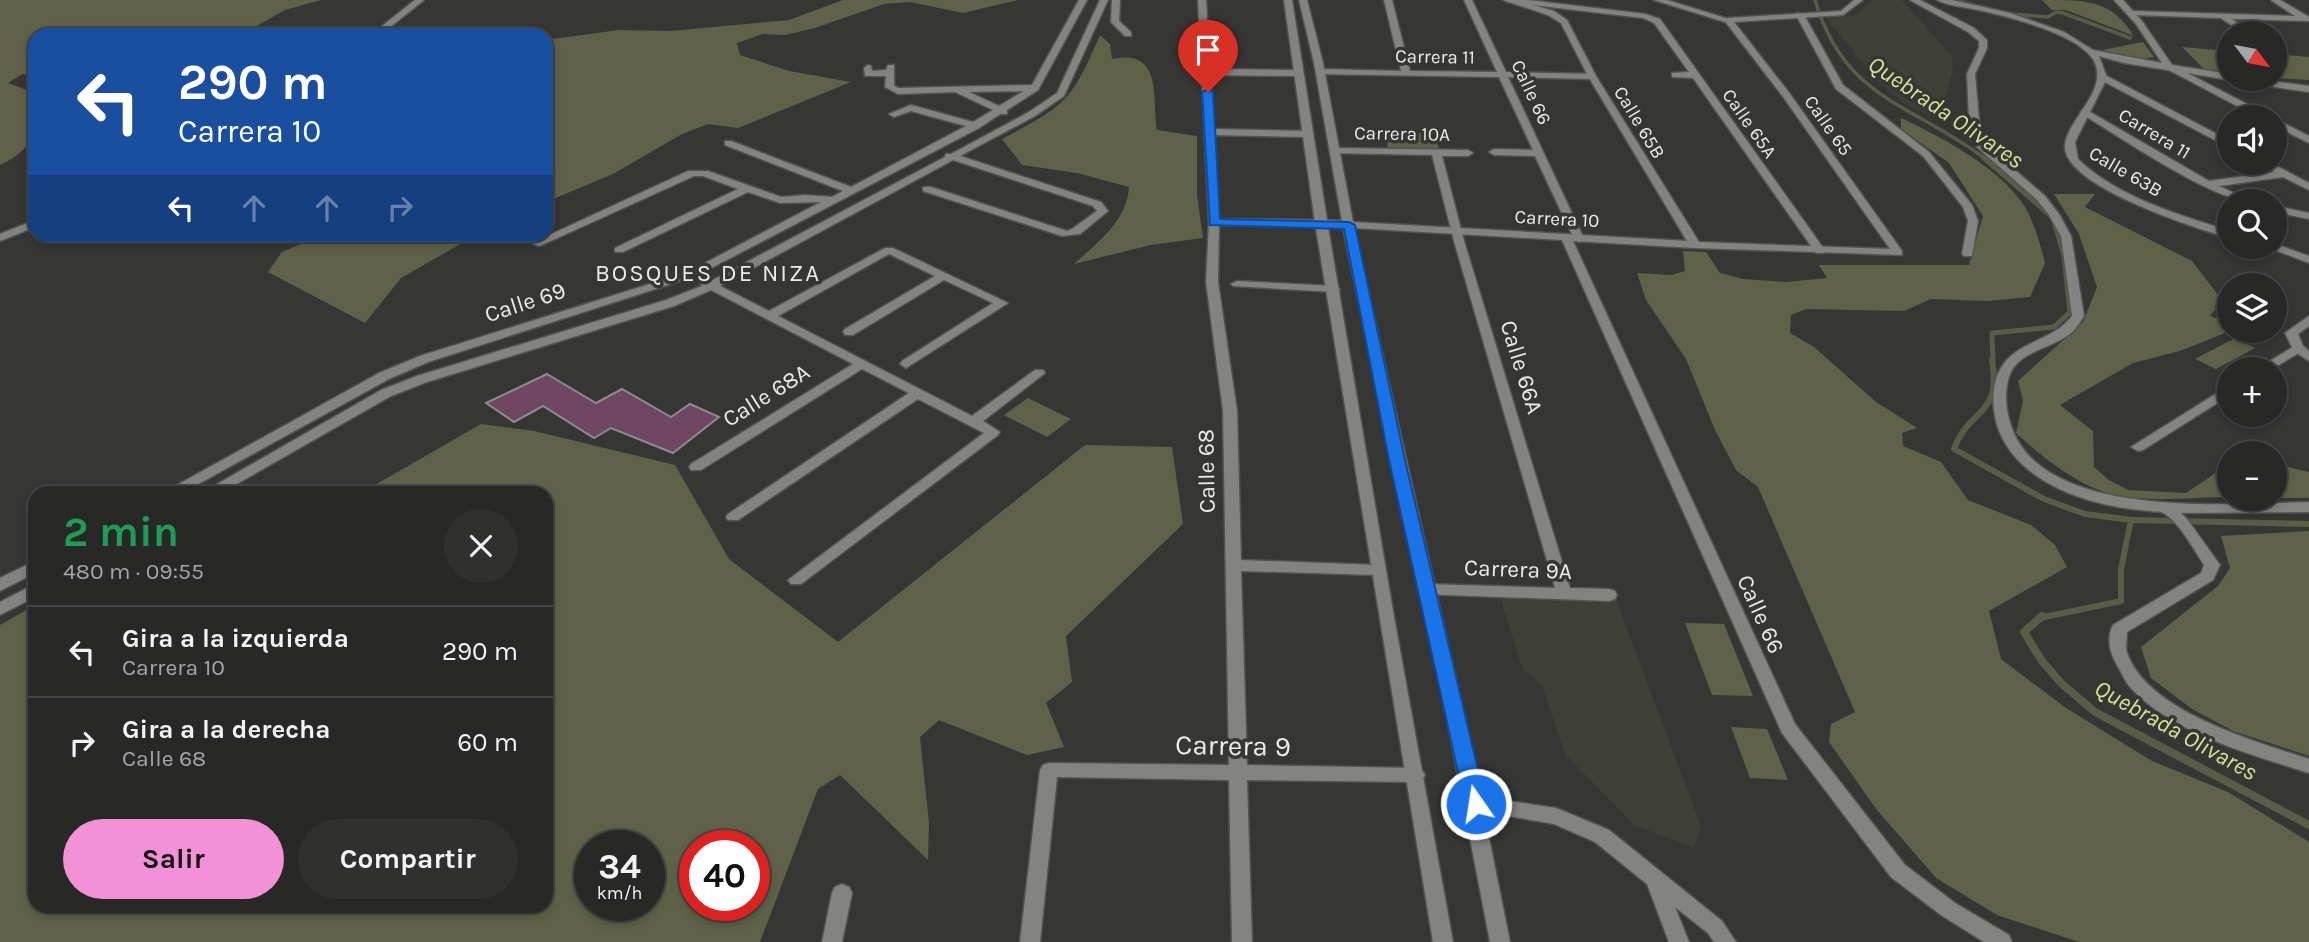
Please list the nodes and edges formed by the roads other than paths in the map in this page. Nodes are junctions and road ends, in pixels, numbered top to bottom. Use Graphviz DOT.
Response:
graph roads {
  1 [pos="420,0"];
  2 [pos="1083,0"];
  3 [pos="1104,0"];
  4 [pos="1116,0"];
  5 [pos="1202,0"];
  6 [pos="1288,0"];
  7 [pos="1303,0"];
  8 [pos="1388,0"];
  9 [pos="1468,0"];
  10 [pos="1507,0"];
  11 [pos="1658,0"];
  12 [pos="1859,0"];
  13 [pos="1914,0"];
  14 [pos="1941,0"];
  15 [pos="2118,0"];
  16 [pos="2275,0"];
  17 [pos="2134,13"];
  18 [pos="1800,15"];
  19 [pos="2222,16"];
  20 [pos="2308,19"];
  21 [pos="1728,20"];
  22 [pos="2230,21"];
  23 [pos="384,28"];
  24 [pos="1128,34"];
  25 [pos="2094,52"];
  26 [pos="2168,66"];
  27 [pos="867,68"];
  28 [pos="1206,72"];
  29 [pos="1320,72"];
  30 [pos="1299,73"];
  31 [pos="1406,73"];
  32 [pos="1500,74"];
  33 [pos="1675,75"];
  34 [pos="1695,75"];
  35 [pos="2217,75"];
  36 [pos="1592,76"];
  37 [pos="2102,77"];
  38 [pos="2287,86"];
  39 [pos="1035,88"];
  40 [pos="2309,89"];
  41 [pos="958,90"];
  42 [pos="2242,105"];
  43 [pos="999,111"];
  44 [pos="2085,112"];
  45 [pos="894,114"];
  46 [pos="1032,114"];
  47 [pos="974,126"];
  48 [pos="2287,128"];
  49 [pos="1210,132"];
  50 [pos="993,134"];
  51 [pos="1307,134"];
  52 [pos="2217,138"];
  53 [pos="2309,140"];
  54 [pos="728,143"];
  55 [pos="1335,151"];
  56 [pos="1494,152"];
  57 [pos="1436,153"];
  58 [pos="1468,153"];
  59 [pos="1538,153"];
  60 [pos="949,156"];
  61 [pos="2277,175"];
  62 [pos="2287,175"];
  63 [pos="2207,184"];
  64 [pos="2309,187"];
  65 [pos="748,188"];
  66 [pos="928,189"];
  67 [pos="2218,189"];
  68 [pos="853,191"];
  69 [pos="836,201"];
  70 [pos="855,207"];
  71 [pos="2287,211"];
  72 [pos="2309,216"];
  73 [pos="1214,222"];
  74 [pos="1320,223"];
  75 [pos="1349,225"];
  76 [pos="28,226"];
  77 [pos="1457,231"];
  78 [pos="2217,231"];
  79 [pos="553,236"];
  80 [pos="0,238"];
  81 [pos="1572,238"];
  82 [pos="1695,245"];
  83 [pos="619,250"];
  84 [pos="1820,251"];
  85 [pos="2287,252"];
  86 [pos="1898,253"];
  87 [pos="1968,254"];
  88 [pos="2309,260"];
  89 [pos="692,274"];
  90 [pos="944,275"];
  91 [pos="1237,284"];
  92 [pos="711,286"];
  93 [pos="1334,289"];
  94 [pos="769,316"];
  95 [pos="2309,320"];
  96 [pos="849,332"];
  97 [pos="2298,348"];
  98 [pos="2283,357"];
  99 [pos="2309,357"];
  100 [pos="862,364"];
  101 [pos="906,364"];
  102 [pos="1039,373"];
  103 [pos="918,393"];
  104 [pos="2217,397"];
  105 [pos="973,422"];
  106 [pos="2137,447"];
  107 [pos="696,467"];
  108 [pos="183,486"];
  109 [pos="221,486"];
  110 [pos="2309,507"];
  111 [pos="733,517"];
  112 [pos="2175,517"];
  113 [pos="1233,565"];
  114 [pos="28,570"];
  115 [pos="1378,570"];
  116 [pos="796,580"];
  117 [pos="0,585"];
  118 [pos="1426,590"];
  119 [pos="1564,593"];
  120 [pos="28,594"];
  121 [pos="1609,595"];
  122 [pos="0,609"];
  123 [pos="2309,766"];
  124 [pos="1237,774"];
  125 [pos="1416,775"];
  126 [pos="1476,804"];
  127 [pos="1654,876"];
  128 [pos="842,893"];
  129 [pos="832,942"];
  130 [pos="1030,942"];
  131 [pos="1242,942"];
  132 [pos="1443,942"];
  133 [pos="1500,942"];
  134 [pos="1679,942"];
  135 [pos="1726,942"];
  136 [pos="2002,942"];
  1 -- 23 [label="street"];
  2 -- 39 [label="street"];
  3 -- 46 [label="street, Calle 69"];
  4 -- 24 [label="street"];
  5 -- 28 [label="street, Calle 68"];
  6 -- 30 [label="street"];
  7 -- 29 [label="street"];
  8 -- 31 [label="street"];
  9 -- 32 [label="street, Calle 66"];
  10 -- 34 [label="street, Calle 65A"];
  10 -- 36 [label="street, Calle 65B"];
  11 -- 21 [label="street"];
  12 -- 18 [label="street"];
  13 -- 112 [label="street"];
  14 -- 25 [label="street"];
  15 -- 17 [label="street"];
  16 -- 20 [label="street"];
  17 -- 19 [label="street"];
  17 -- 26 [label="street"];
  18 -- 21 [label="street"];
  18 -- 87 [label="street"];
  19 -- 20 [label="street"];
  19 -- 22 [label="street"];
  21 -- 86 [label="street, Calle 65"];
  25 -- 26 [label="street"];
  25 -- 37 [label="street"];
  26 -- 35 [label="street"];
  26 -- 42 [label="street"];
  27 -- 41 [label="street"];
  28 -- 30 [label="street"];
  28 -- 49 [label="street, Calle 68"];
  29 -- 31 [label="street, Carrera 11"];
  29 -- 55 [label="street"];
  30 -- 51 [label="street"];
  31 -- 32 [label="street, Carrera 11"];
  32 -- 36 [label="street, Carrera 11"];
  32 -- 59 [label="street, Calle 66"];
  33 -- 34 [label="street"];
  34 -- 84 [label="street, Calle 65A"];
  36 -- 82 [label="street, Calle 65B"];
  37 -- 44 [label="street, Calle 63B"];
  37 -- 52 [label="street"];
  38 -- 40 [label="street"];
  39 -- 41 [label="street"];
  39 -- 43 [label="street, Calle 69"];
  41 -- 43 [label="street"];
  43 -- 46 [label="street"];
  43 -- 47 [label="street, Calle 69"];
  44 -- 63 [label="street, Carrera 11"];
  44 -- 78 [label="street, Calle 63B"];
  45 -- 47 [label="street"];
  46 -- 50 [label="street, Calle 69"];
  47 -- 50 [label="street"];
  47 -- 68 [label="street, Calle 69"];
  48 -- 53 [label="street"];
  49 -- 51 [label="street"];
  49 -- 73 [label="street, Calle 68"];
  50 -- 60 [label="street, Calle 69"];
  51 -- 74 [label="street"];
  54 -- 68 [label="street"];
  55 -- 57 [label="street, Carrera 10A"];
  55 -- 75 [label="street"];
  56 -- 59 [label="street"];
  57 -- 58 [label="street, Carrera 10A"];
  57 -- 77 [label="street, Calle 66A"];
  59 -- 81 [label="street, Calle 66"];
  60 -- 66 [label="street"];
  60 -- 70 [label="street, Calle 69"];
  61 -- 63 [label="street"];
  62 -- 64 [label="street"];
  63 -- 67 [label="street, Carrera 11"];
  65 -- 69 [label="street"];
  65 -- 79 [label="street"];
  65 -- 83 [label="street"];
  68 -- 69 [label="street, Calle 69"];
  69 -- 70 [label="street"];
  69 -- 89 [label="street, Calle 69"];
  70 -- 92 [label="street, Calle 69"];
  71 -- 72 [label="street"];
  73 -- 74 [label="street, Carrera 10"];
  73 -- 113 [label="street, Calle 68"];
  74 -- 75 [label="street, Carrera 10"];
  74 -- 93 [label="street"];
  75 -- 77 [label="street, Carrera 10"];
  75 -- 118 [label="street"];
  76 -- 80 [label="street"];
  77 -- 81 [label="street, Carrera 10"];
  77 -- 119 [label="street, Calle 66A"];
  81 -- 82 [label="street, Carrera 10"];
  81 -- 136 [label="street, Calle 66"];
  82 -- 84 [label="street, Carrera 10"];
  84 -- 86 [label="street, Carrera 10"];
  85 -- 88 [label="street"];
  89 -- 92 [label="street"];
  89 -- 108 [label="street, Calle 69"];
  90 -- 94 [label="street"];
  90 -- 96 [label="street"];
  90 -- 101 [label="street"];
  91 -- 93 [label="street"];
  92 -- 94 [label="street"];
  92 -- 109 [label="street, Calle 69"];
  93 -- 115 [label="street"];
  94 -- 100 [label="street"];
  95 -- 97 [label="street"];
  97 -- 98 [label="street"];
  97 -- 99 [label="street"];
  100 -- 103 [label="street"];
  100 -- 107 [label="street, Calle 68A"];
  102 -- 105 [label="street"];
  103 -- 105 [label="street"];
  103 -- 111 [label="street"];
  104 -- 106 [label="street"];
  105 -- 116 [label="street"];
  110 -- 112 [label="street"];
  112 -- 123 [label="street"];
  113 -- 115 [label="street"];
  113 -- 124 [label="street, Calle 68"];
  114 -- 117 [label="street"];
  115 -- 125 [label="street"];
  118 -- 119 [label="street, Carrera 9A"];
  118 -- 126 [label="street"];
  119 -- 121 [label="street, Carrera 9A"];
  120 -- 122 [label="street"];
  124 -- 125 [label="street, Carrera 9"];
  124 -- 130 [label="street, Carrera 9"];
  124 -- 131 [label="street, Calle 68"];
  125 -- 132 [label="street"];
  126 -- 127 [label="street"];
  126 -- 133 [label="street"];
  127 -- 134 [label="street"];
  127 -- 135 [label="street"];
  128 -- 129 [label="street"];
}
